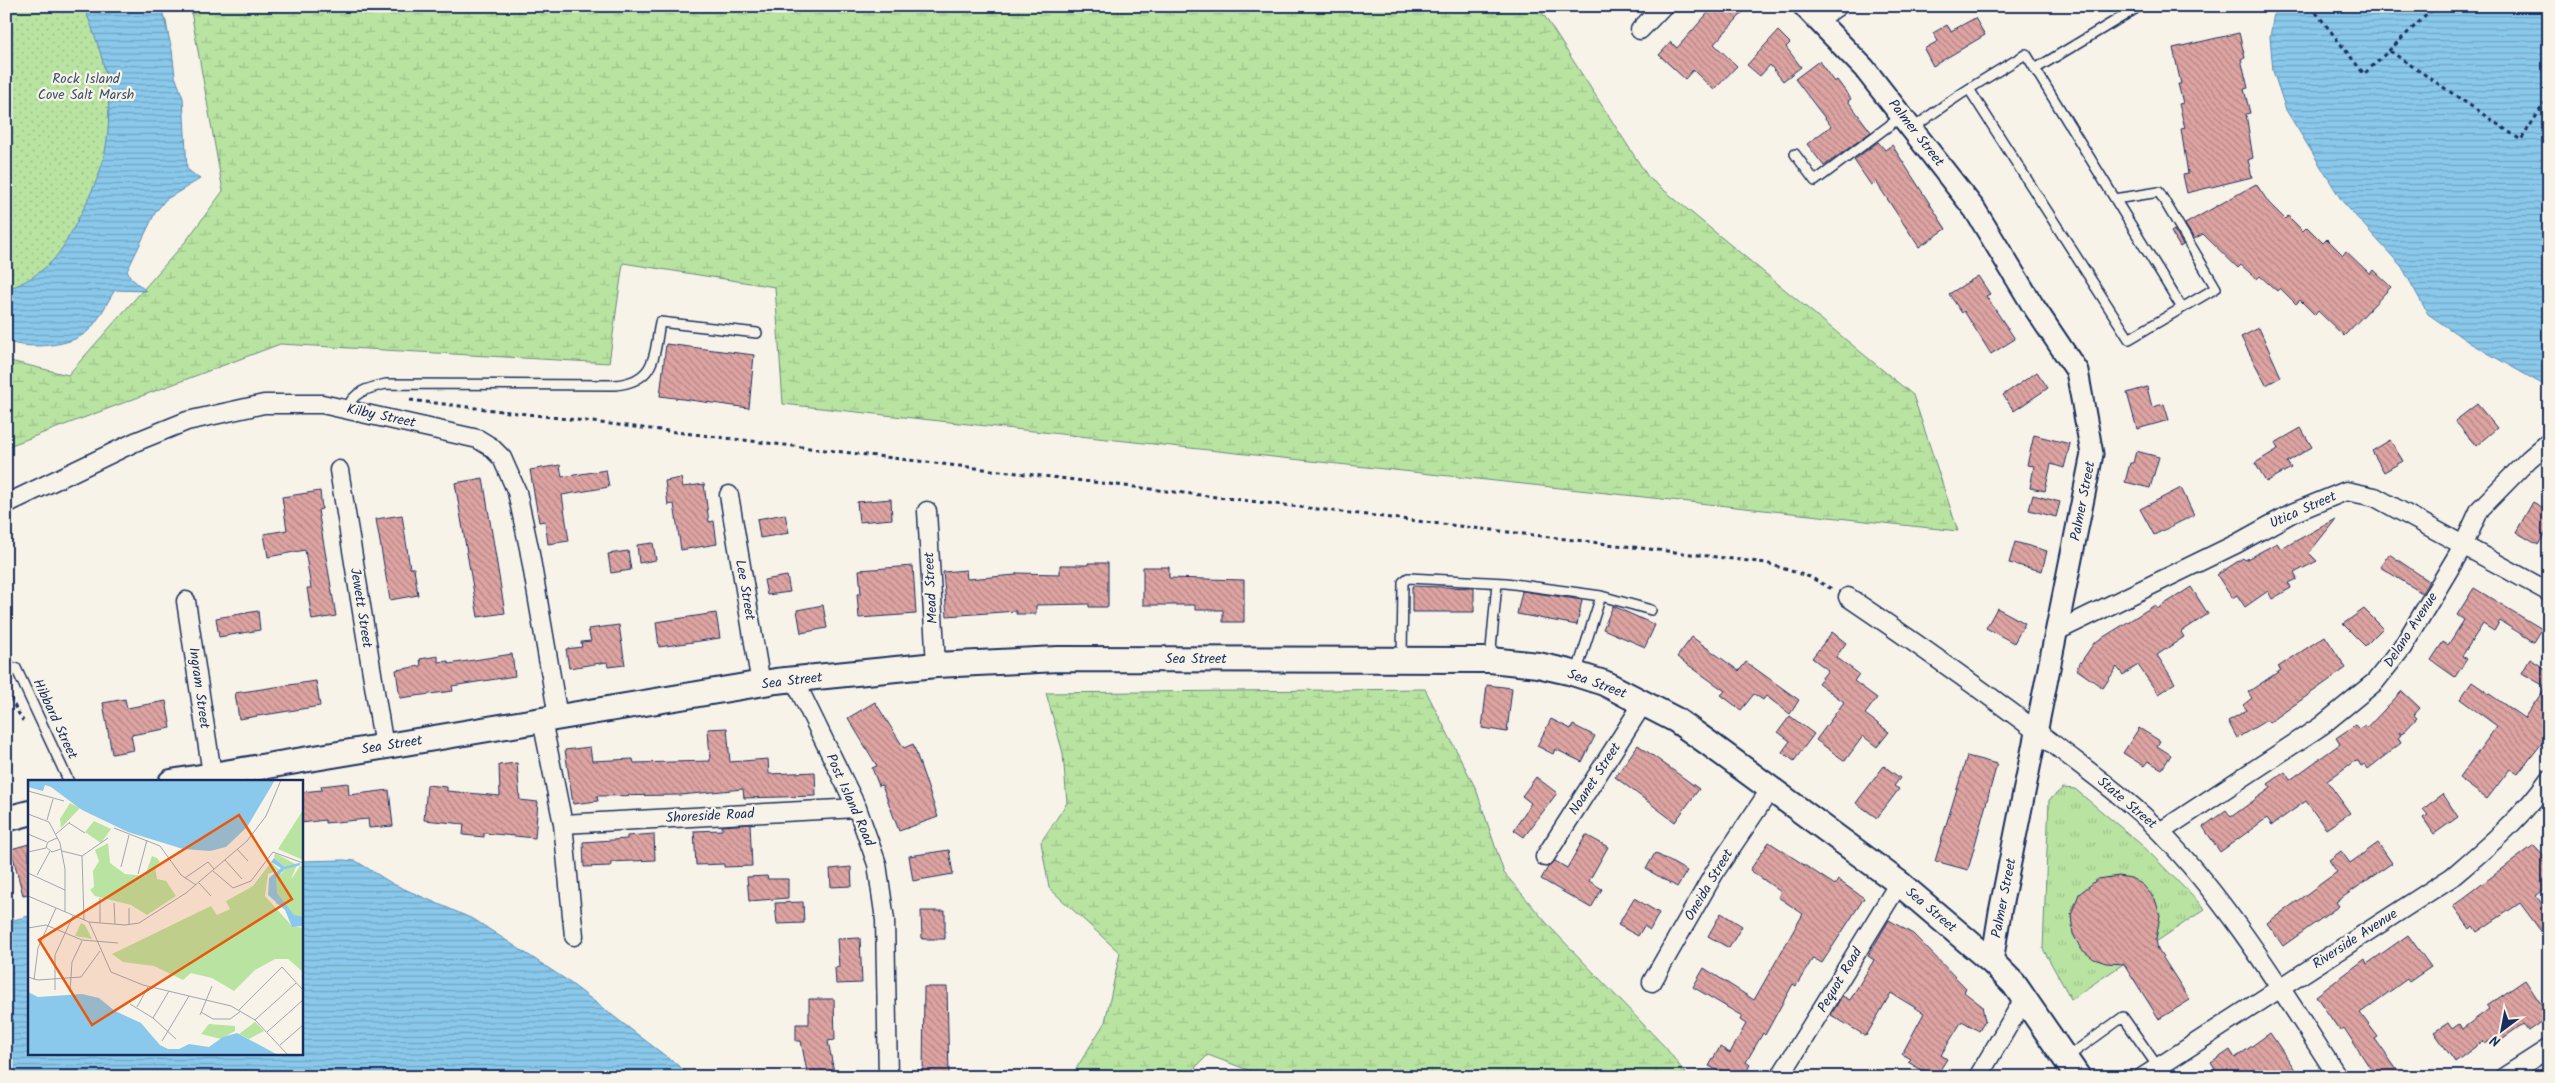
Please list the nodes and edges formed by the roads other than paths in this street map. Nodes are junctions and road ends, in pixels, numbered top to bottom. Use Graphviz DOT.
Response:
graph roads {
  1 [pos="1663,6"];
  2 [pos="1838,6"];
  3 [pos="2140,6"];
  4 [pos="1811,13"];
  5 [pos="1640,30"];
  6 [pos="2035,69"];
  7 [pos="1969,89"];
  8 [pos="1908,122"];
  9 [pos="1795,154"];
  10 [pos="2115,199"];
  11 [pos="2182,308"];
  12 [pos="757,333"];
  13 [pos="347,409"];
  14 [pos="2549,442"];
  15 [pos="339,470"];
  16 [pos="729,495"];
  17 [pos="6,504"];
  18 [pos="927,511"];
  19 [pos="2463,546"];
  20 [pos="1497,583"];
  21 [pos="2549,592"];
  22 [pos="1601,596"];
  23 [pos="1848,597"];
  24 [pos="186,601"];
  25 [pos="1651,610"];
  26 [pos="2057,631"];
  27 [pos="1402,660"];
  28 [pos="1490,660"];
  29 [pos="936,666"];
  30 [pos="16,668"];
  31 [pos="1576,674"];
  32 [pos="794,679"];
  33 [pos="761,684"];
  34 [pos="1644,702"];
  35 [pos="550,719"];
  36 [pos="2038,732"];
  37 [pos="384,746"];
  38 [pos="212,774"];
  39 [pos="2549,779"];
  40 [pos="68,780"];
  41 [pos="181,780"];
  42 [pos="1770,790"];
  43 [pos="857,808"];
  44 [pos="28,813"];
  45 [pos="6,818"];
  46 [pos="563,824"];
  47 [pos="2160,832"];
  48 [pos="1545,857"];
  49 [pos="1899,883"];
  50 [pos="574,936"];
  51 [pos="1992,962"];
  52 [pos="1652,982"];
  53 [pos="2280,988"];
  54 [pos="2024,999"];
  55 [pos="2549,1048"];
  56 [pos="2072,1068"];
  57 [pos="2151,1072"];
  58 [pos="888,1077"];
  59 [pos="1780,1077"];
  60 [pos="1978,1077"];
  61 [pos="2338,1077"];
  62 [pos="2504,1077"];
  1 -- 5 [label="street"];
  2 -- 4 [label="street"];
  3 -- 6 [label="lane"];
  4 -- 8 [label="street, Palmer Street"];
  6 -- 7 [label="lane"];
  6 -- 10 [label="lane"];
  7 -- 8 [label="lane"];
  7 -- 11 [label="lane"];
  8 -- 9 [label="lane"];
  8 -- 26 [label="street, Palmer Street"];
  10 -- 11 [label="lane"];
  10 -- 11 [label="lane"];
  12 -- 13 [label="lane"];
  13 -- 17 [label="street, Kilby Street"];
  13 -- 35 [label="street, Kilby Street"];
  14 -- 19 [label="street, Delano Avenue"];
  15 -- 37 [label="street, Jewett Street"];
  16 -- 33 [label="street, Lee Street"];
  18 -- 29 [label="street, Mead Street"];
  19 -- 21 [label="street, Utica Street"];
  19 -- 26 [label="street, Utica Street"];
  19 -- 47 [label="street, Delano Avenue"];
  20 -- 22 [label="lane"];
  20 -- 27 [label="lane"];
  20 -- 28 [label="lane"];
  22 -- 25 [label="lane"];
  22 -- 31 [label="lane"];
  23 -- 36 [label="street, State Street"];
  24 -- 38 [label="street, Ingram Street"];
  26 -- 36 [label="street, Palmer Street"];
  27 -- 28 [label="main road, Sea Street"];
  27 -- 29 [label="main road, Sea Street"];
  28 -- 31 [label="main road, Sea Street"];
  29 -- 32 [label="main road, Sea Street"];
  30 -- 40 [label="lane, Hibbard Street"];
  31 -- 34 [label="main road, Sea Street"];
  32 -- 33 [label="main road, Sea Street"];
  32 -- 43 [label="street, Post Island Road"];
  33 -- 35 [label="main road, Sea Street"];
  34 -- 42 [label="main road, Sea Street"];
  34 -- 48 [label="street, Noanet Street"];
  35 -- 37 [label="main road, Sea Street"];
  35 -- 46 [label="street"];
  36 -- 47 [label="street, State Street"];
  36 -- 51 [label="street, Palmer Street"];
  37 -- 38 [label="main road, Sea Street"];
  38 -- 41 [label="main road, Sea Street"];
  39 -- 53 [label="street, Riverside Avenue"];
  42 -- 49 [label="main road, Sea Street"];
  42 -- 52 [label="street, Oneida Street"];
  43 -- 46 [label="street, Shoreside Road"];
  43 -- 58 [label="street, Post Island Road"];
  44 -- 45 [label="main road"];
  46 -- 50 [label="street"];
  47 -- 53 [label="street, State Street"];
  49 -- 51 [label="main road, Sea Street"];
  49 -- 59 [label="street, Pequot Road"];
  51 -- 54 [label="main road, Sea Street"];
  53 -- 57 [label="street, Riverside Avenue"];
  53 -- 61 [label="street, State Street"];
  54 -- 56 [label="main road, Sea Street"];
  54 -- 60 [label="street"];
  55 -- 62 [label="street"];
  56 -- 57 [label="lane"];
}
